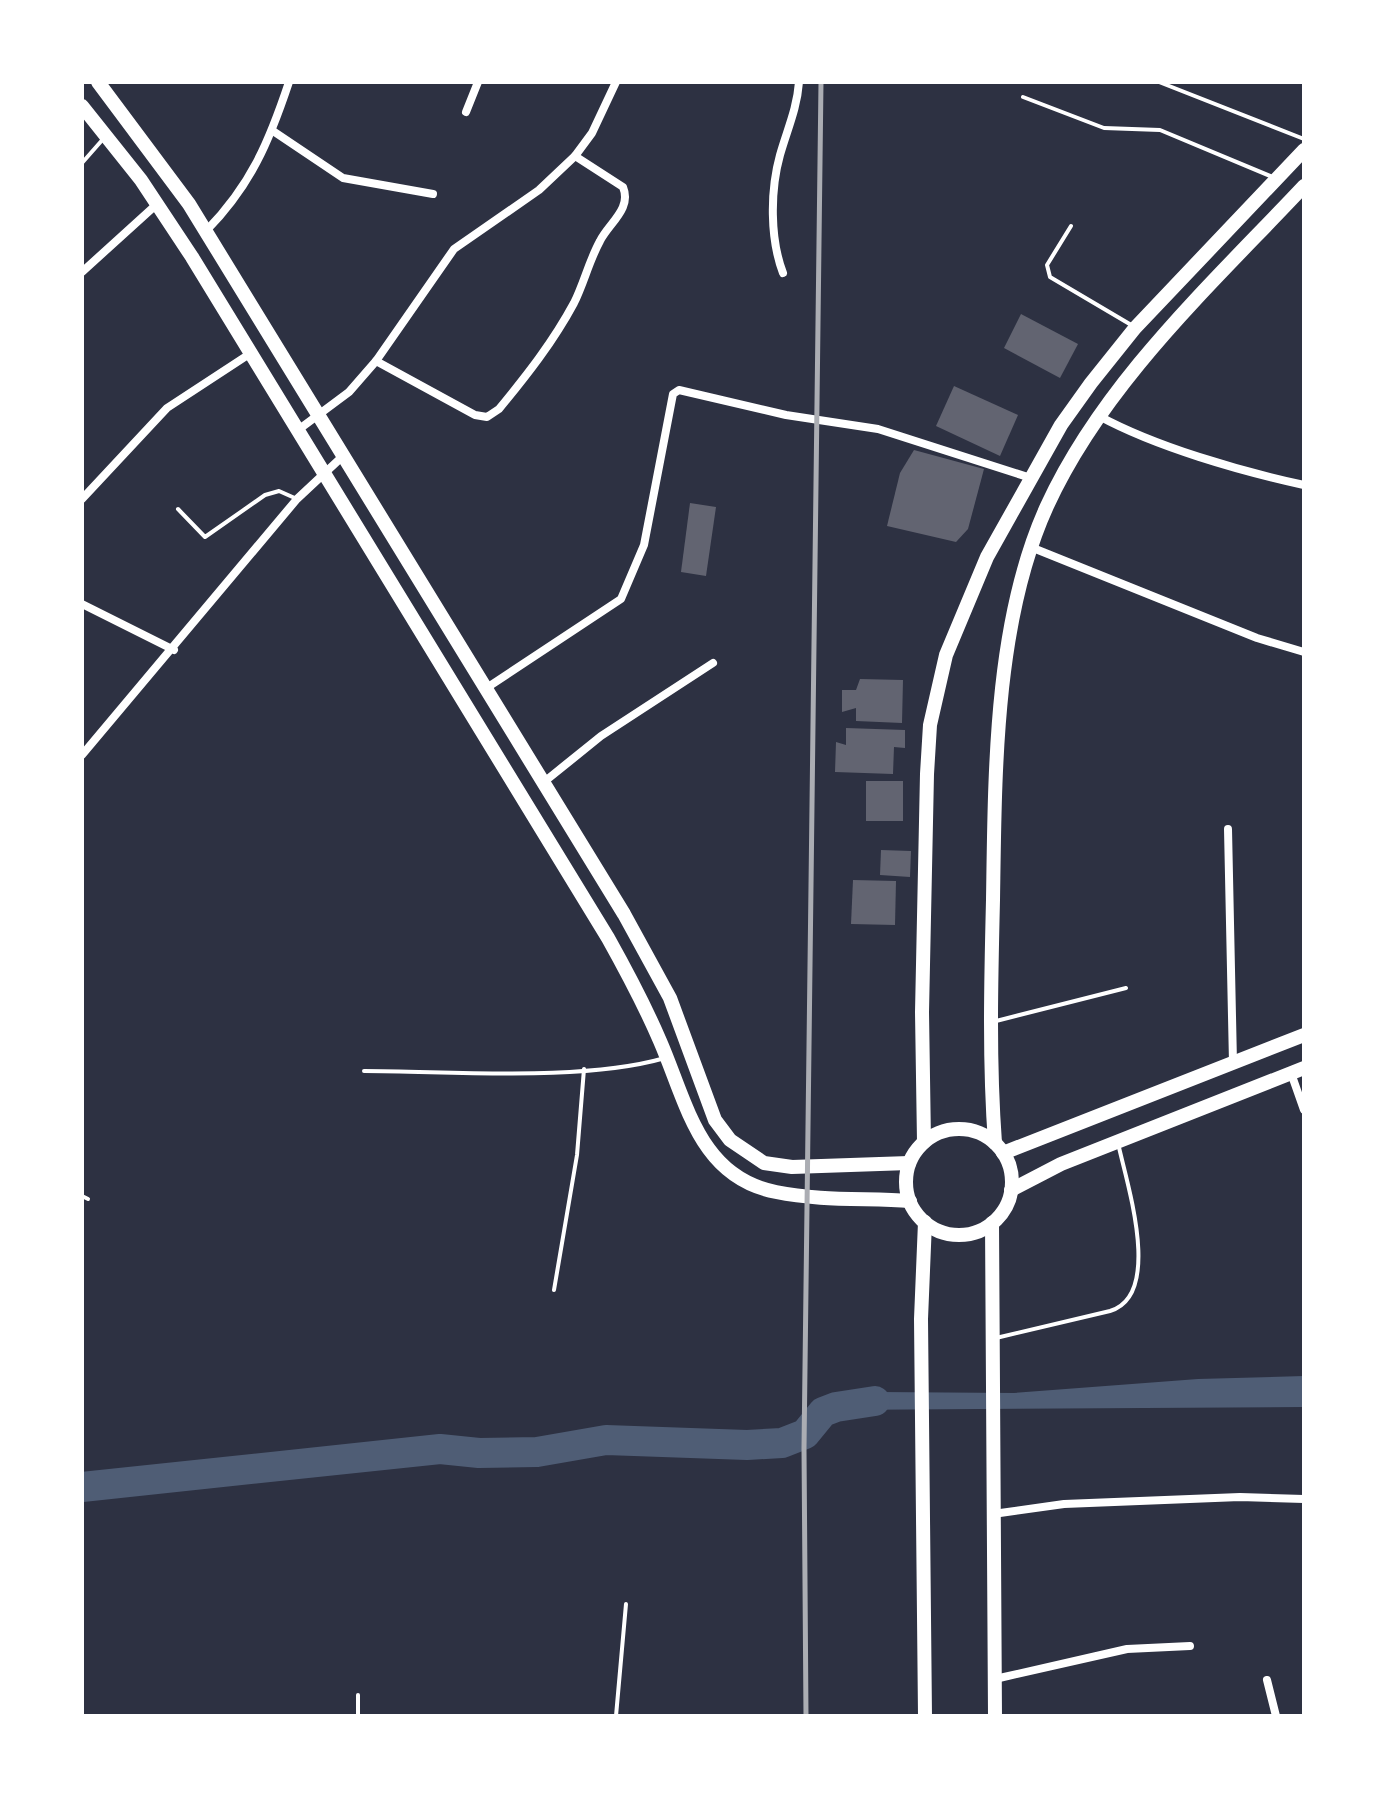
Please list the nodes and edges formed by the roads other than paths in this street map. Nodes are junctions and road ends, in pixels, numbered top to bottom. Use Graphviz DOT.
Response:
graph roads {
  1 [pos="98,82"];
  2 [pos="289,82"];
  3 [pos="478,82"];
  4 [pos="616,82"];
  5 [pos="799,82"];
  6 [pos="1159,82"];
  7 [pos="1023,97"];
  8 [pos="82,106"];
  9 [pos="466,112"];
  10 [pos="273,131"];
  11 [pos="106,136"];
  12 [pos="1304,139"];
  13 [pos="1304,150"];
  14 [pos="575,156"];
  15 [pos="82,163"];
  16 [pos="1277,179"];
  17 [pos="1304,186"];
  18 [pos="433,194"];
  19 [pos="157,204"];
  20 [pos="1071,226"];
  21 [pos="206,231"];
  22 [pos="82,272"];
  23 [pos="783,273"];
  24 [pos="1135,328"];
  25 [pos="251,353"];
  26 [pos="376,361"];
  27 [pos="318,414"];
  28 [pos="1099,416"];
  29 [pos="298,430"];
  30 [pos="343,456"];
  31 [pos="322,472"];
  32 [pos="1031,478"];
  33 [pos="1304,485"];
  34 [pos="82,499"];
  35 [pos="297,499"];
  36 [pos="178,509"];
  37 [pos="1033,548"];
  38 [pos="82,604"];
  39 [pos="174,650"];
  40 [pos="1304,652"];
  41 [pos="713,663"];
  42 [pos="485,689"];
  43 [pos="82,755"];
  44 [pos="544,782"];
  45 [pos="1228,829"];
  46 [pos="1126,988"];
  47 [pos="990,1023"];
  48 [pos="1304,1035"];
  49 [pos="667,1058"];
  50 [pos="1233,1064"];
  51 [pos="584,1069"];
  52 [pos="1298,1070"];
  53 [pos="364,1071"];
  54 [pos="1304,1110"];
  55 [pos="1117,1141"];
  56 [pos="924,1142"];
  57 [pos="999,1148"];
  58 [pos="909,1163"];
  59 [pos="1011,1190"];
  60 [pos="82,1196"];
  61 [pos="88,1199"];
  62 [pos="910,1201"];
  63 [pos="925,1222"];
  64 [pos="992,1223"];
  65 [pos="554,1290"];
  66 [pos="994,1339"];
  67 [pos="1304,1499"];
  68 [pos="992,1514"];
  69 [pos="626,1604"];
  70 [pos="1190,1646"];
  71 [pos="995,1679"];
  72 [pos="1267,1680"];
  73 [pos="358,1695"];
  74 [pos="358,1716"];
  75 [pos="616,1716"];
  76 [pos="925,1716"];
  77 [pos="995,1716"];
  78 [pos="1276,1716"];
  1 -- 21 [label="main road"];
  2 -- 10 [label="street"];
  3 -- 9 [label="street"];
  4 -- 14 [label="street"];
  5 -- 23 [label="street"];
  6 -- 12 [label="lane"];
  7 -- 16 [label="lane"];
  8 -- 11 [label="main road"];
  10 -- 18 [label="street"];
  10 -- 21 [label="street"];
  11 -- 15 [label="lane"];
  11 -- 19 [label="main road"];
  13 -- 16 [label="main road"];
  14 -- 26 [label="street"];
  14 -- 26 [label="street"];
  16 -- 24 [label="main road"];
  17 -- 28 [label="main road"];
  19 -- 22 [label="street"];
  19 -- 25 [label="main road"];
  20 -- 24 [label="lane"];
  21 -- 27 [label="main road"];
  24 -- 32 [label="main road"];
  25 -- 29 [label="main road"];
  25 -- 34 [label="street"];
  26 -- 27 [label="street"];
  27 -- 29 [label="street"];
  27 -- 30 [label="main road"];
  28 -- 33 [label="street"];
  28 -- 37 [label="main road"];
  29 -- 31 [label="main road"];
  30 -- 31 [label="street"];
  30 -- 42 [label="main road"];
  31 -- 35 [label="street"];
  31 -- 49 [label="main road"];
  32 -- 42 [label="street"];
  32 -- 56 [label="main road"];
  35 -- 36 [label="lane"];
  35 -- 39 [label="street"];
  37 -- 40 [label="street"];
  37 -- 47 [label="main road"];
  38 -- 39 [label="street"];
  39 -- 43 [label="street"];
  41 -- 44 [label="street"];
  42 -- 44 [label="main road"];
  44 -- 58 [label="main road"];
  45 -- 50 [label="street"];
  46 -- 47 [label="lane"];
  47 -- 57 [label="main road"];
  48 -- 50 [label="main road"];
  49 -- 51 [label="lane"];
  49 -- 62 [label="main road"];
  50 -- 57 [label="main road"];
  51 -- 53 [label="lane"];
  51 -- 65 [label="lane"];
  52 -- 54 [label="street"];
  52 -- 55 [label="main road"];
  55 -- 59 [label="main road"];
  55 -- 66 [label="lane"];
  56 -- 57 [label="main road"];
  56 -- 58 [label="main road"];
  57 -- 59 [label="main road"];
  58 -- 62 [label="main road"];
  59 -- 64 [label="main road"];
  60 -- 61 [label="lane"];
  62 -- 63 [label="main road"];
  63 -- 64 [label="main road"];
  63 -- 76 [label="main road"];
  64 -- 66 [label="main road"];
  66 -- 68 [label="main road"];
  67 -- 68 [label="street"];
  68 -- 71 [label="main road"];
  69 -- 75 [label="lane"];
  70 -- 71 [label="street"];
  71 -- 77 [label="main road"];
  72 -- 78 [label="street"];
  73 -- 74 [label="lane"];
}
